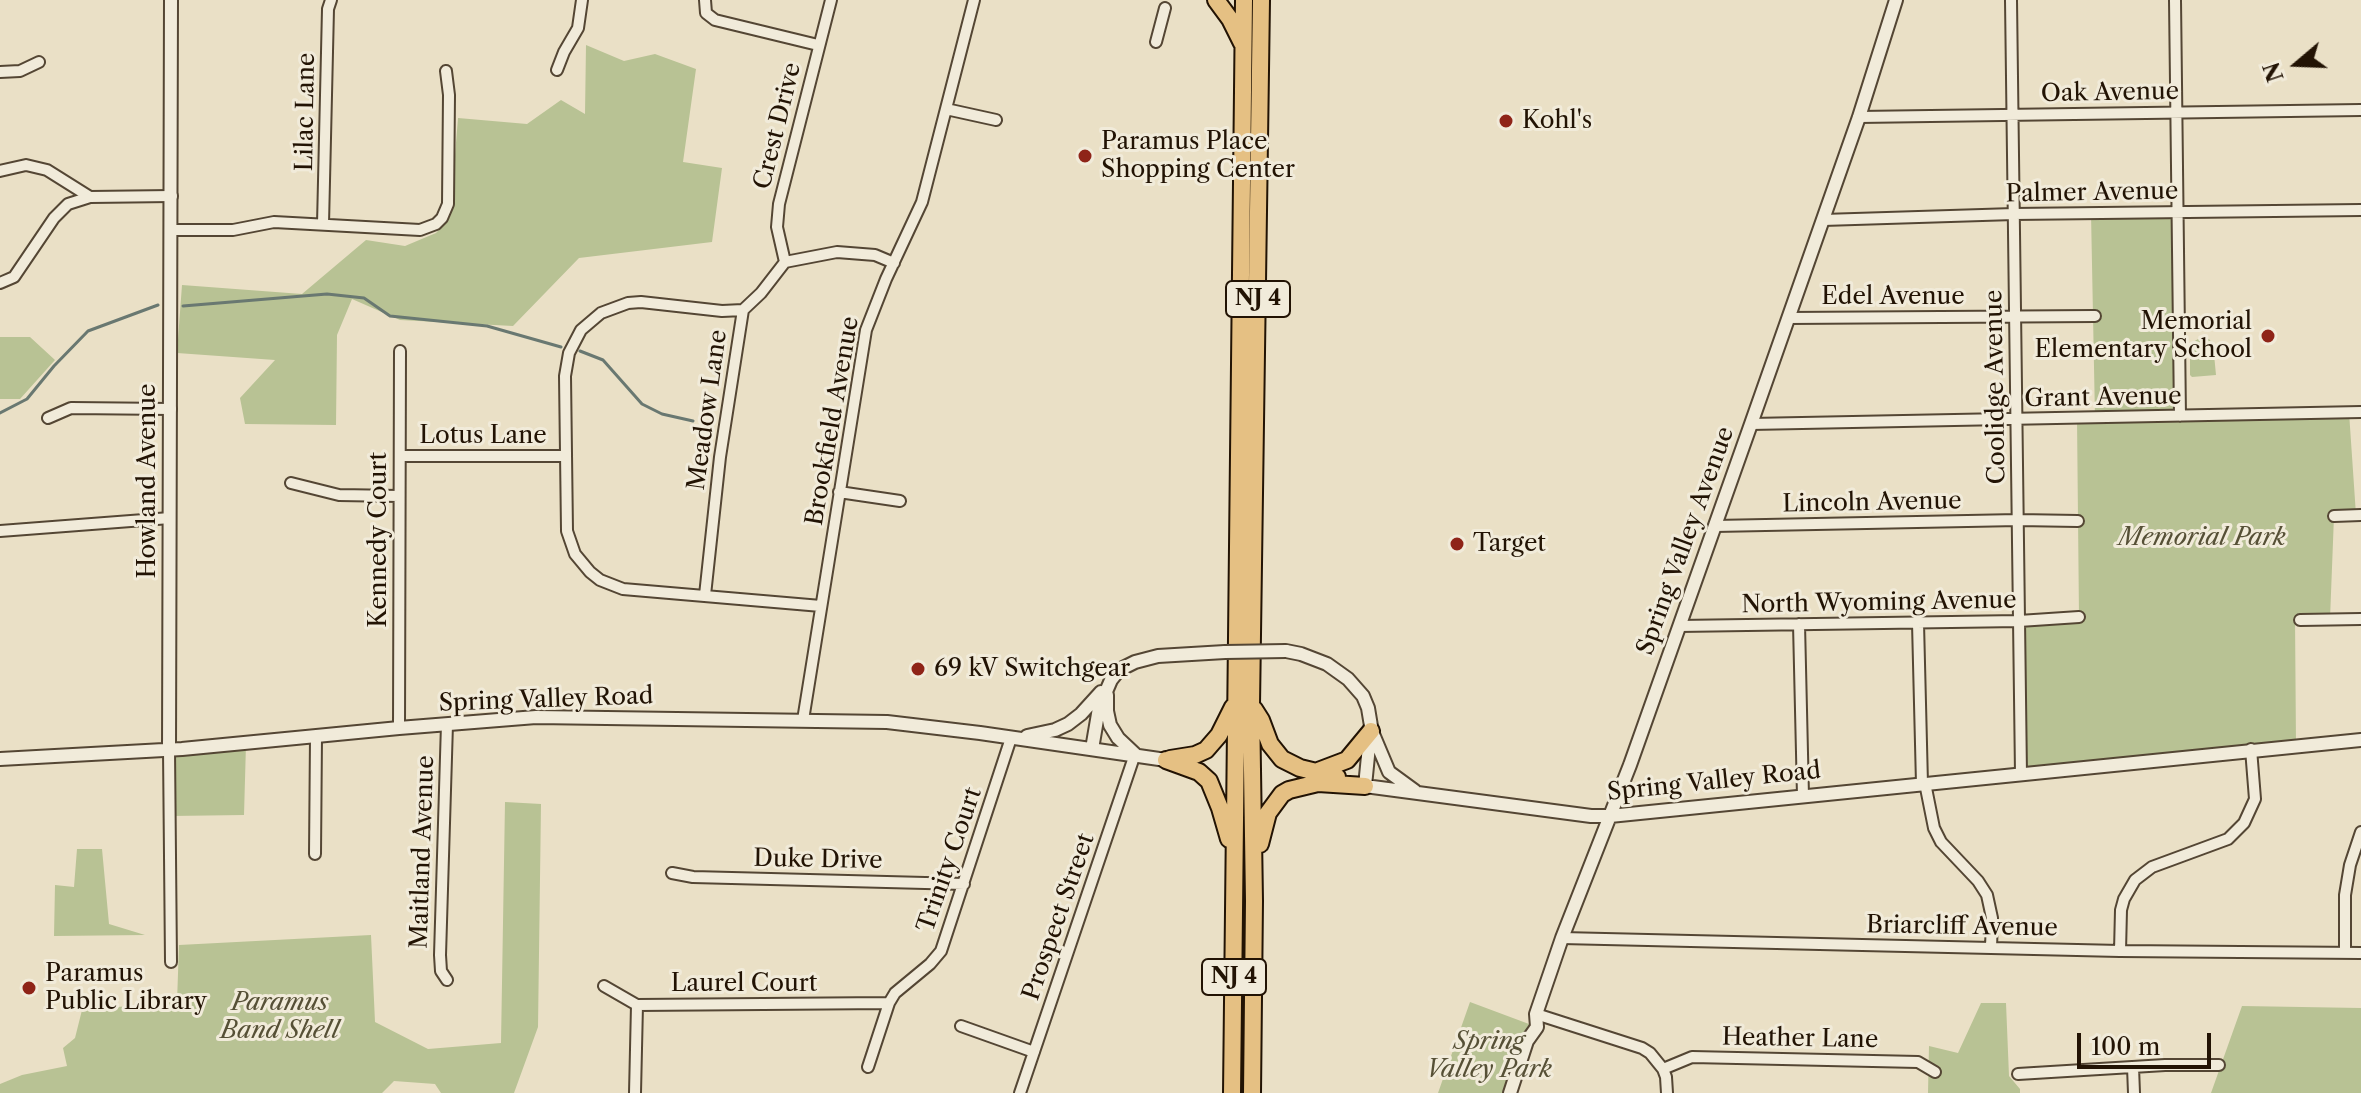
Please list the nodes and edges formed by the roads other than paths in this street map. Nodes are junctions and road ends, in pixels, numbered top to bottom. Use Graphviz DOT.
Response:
graph roads {
  1 [pos="171,0"];
  2 [pos="331,0"];
  3 [pos="582,0"];
  4 [pos="705,0"];
  5 [pos="831,0"];
  6 [pos="974,0"];
  7 [pos="1216,0"];
  8 [pos="1244,0"];
  9 [pos="1261,0"];
  10 [pos="1896,0"];
  11 [pos="2011,0"];
  12 [pos="2175,0"];
  13 [pos="1165,8"];
  14 [pos="1156,42"];
  15 [pos="818,45"];
  16 [pos="1244,48"];
  17 [pos="39,62"];
  18 [pos="557,70"];
  19 [pos="446,71"];
  20 [pos="0,72"];
  21 [pos="946,109"];
  22 [pos="2361,110"];
  23 [pos="2176,112"];
  24 [pos="2012,115"];
  25 [pos="1859,117"];
  26 [pos="996,120"];
  27 [pos="0,171"];
  28 [pos="172,196"];
  29 [pos="90,197"];
  30 [pos="2361,210"];
  31 [pos="2177,212"];
  32 [pos="2014,214"];
  33 [pos="1823,220"];
  34 [pos="323,224"];
  35 [pos="171,230"];
  36 [pos="785,262"];
  37 [pos="894,263"];
  38 [pos="0,283"];
  39 [pos="743,310"];
  40 [pos="2095,316"];
  41 [pos="2015,317"];
  42 [pos="1788,318"];
  43 [pos="400,351"];
  44 [pos="171,409"];
  45 [pos="2361,412"];
  46 [pos="2180,416"];
  47 [pos="48,418"];
  48 [pos="2016,420"];
  49 [pos="1751,424"];
  50 [pos="400,456"];
  51 [pos="566,456"];
  52 [pos="291,483"];
  53 [pos="839,492"];
  54 [pos="399,496"];
  55 [pos="900,501"];
  56 [pos="2361,515"];
  57 [pos="2334,516"];
  58 [pos="170,518"];
  59 [pos="2018,520"];
  60 [pos="2078,521"];
  61 [pos="1715,526"];
  62 [pos="0,531"];
  63 [pos="705,595"];
  64 [pos="821,606"];
  65 [pos="2079,617"];
  66 [pos="2361,619"];
  67 [pos="2300,620"];
  68 [pos="2019,621"];
  69 [pos="1918,623"];
  70 [pos="1799,624"];
  71 [pos="1679,626"];
  72 [pos="1109,684"];
  73 [pos="1243,703"];
  74 [pos="803,720"];
  75 [pos="447,724"];
  76 [pos="399,728"];
  77 [pos="1371,731"];
  78 [pos="316,737"];
  79 [pos="1011,738"];
  80 [pos="2361,740"];
  81 [pos="1092,749"];
  82 [pos="2251,749"];
  83 [pos="169,750"];
  84 [pos="1135,754"];
  85 [pos="0,759"];
  86 [pos="1166,760"];
  87 [pos="1318,771"];
  88 [pos="2021,773"];
  89 [pos="1924,784"];
  90 [pos="1365,786"];
  91 [pos="1421,795"];
  92 [pos="1803,796"];
  93 [pos="1610,816"];
  94 [pos="2361,832"];
  95 [pos="315,854"];
  96 [pos="1235,860"];
  97 [pos="672,873"];
  98 [pos="964,884"];
  99 [pos="1254,901"];
  100 [pos="1562,938"];
  101 [pos="1991,948"];
  102 [pos="2120,951"];
  103 [pos="2345,953"];
  104 [pos="2361,953"];
  105 [pos="171,962"];
  106 [pos="447,980"];
  107 [pos="604,986"];
  108 [pos="889,1003"];
  109 [pos="637,1005"];
  110 [pos="1536,1014"];
  111 [pos="961,1026"];
  112 [pos="1034,1052"];
  113 [pos="2219,1065"];
  114 [pos="868,1067"];
  115 [pos="2133,1067"];
  116 [pos="1663,1069"];
  117 [pos="1935,1072"];
  118 [pos="2018,1074"];
  119 [pos="635,1093"];
  120 [pos="1020,1093"];
  121 [pos="1232,1093"];
  122 [pos="1252,1093"];
  123 [pos="1510,1093"];
  124 [pos="1667,1093"];
  125 [pos="2134,1093"];
  1 -- 28 [label="street, Howland Avenue"];
  2 -- 34 [label="street, Lilac Lane"];
  3 -- 18 [label="street"];
  4 -- 15 [label="street"];
  5 -- 15 [label="street, Crest Drive"];
  6 -- 21 [label="street, Brookfield Avenue"];
  7 -- 16 [label="highway"];
  8 -- 16 [label="highway, NJ 4"];
  9 -- 73 [label="highway, NJ 4"];
  10 -- 25 [label="street, Spring Valley Avenue"];
  11 -- 24 [label="street, Coolidge Avenue"];
  12 -- 23 [label="street"];
  13 -- 14 [label="street"];
  15 -- 36 [label="street, Crest Drive"];
  16 -- 73 [label="highway, NJ 4"];
  17 -- 20 [label="street"];
  19 -- 34 [label="street"];
  21 -- 26 [label="street"];
  21 -- 37 [label="street, Brookfield Avenue"];
  22 -- 23 [label="street, Oak Avenue"];
  23 -- 24 [label="street, Oak Avenue"];
  23 -- 31 [label="street"];
  24 -- 25 [label="street, Oak Avenue"];
  24 -- 32 [label="street, Coolidge Avenue"];
  25 -- 33 [label="street, Spring Valley Avenue"];
  27 -- 29 [label="street"];
  28 -- 29 [label="street"];
  28 -- 35 [label="street, Howland Avenue"];
  29 -- 38 [label="street"];
  30 -- 31 [label="street, Palmer Avenue"];
  31 -- 32 [label="street, Palmer Avenue"];
  31 -- 46 [label="street"];
  32 -- 33 [label="street, Palmer Avenue"];
  32 -- 41 [label="street, Coolidge Avenue"];
  33 -- 42 [label="street, Spring Valley Avenue"];
  34 -- 35 [label="street"];
  35 -- 44 [label="street, Howland Avenue"];
  36 -- 37 [label="street"];
  36 -- 39 [label="street, Meadow Lane"];
  37 -- 53 [label="street, Brookfield Avenue"];
  39 -- 51 [label="street"];
  39 -- 63 [label="street, Meadow Lane"];
  40 -- 41 [label="street, Edel Avenue"];
  41 -- 42 [label="street, Edel Avenue"];
  41 -- 48 [label="street, Coolidge Avenue"];
  42 -- 49 [label="street, Spring Valley Avenue"];
  43 -- 50 [label="street, Kennedy Court"];
  44 -- 47 [label="street"];
  44 -- 58 [label="street, Howland Avenue"];
  45 -- 46 [label="street, Grant Avenue"];
  46 -- 48 [label="street, Grant Avenue"];
  48 -- 49 [label="street, Grant Avenue"];
  48 -- 59 [label="street, Coolidge Avenue"];
  49 -- 61 [label="street, Spring Valley Avenue"];
  50 -- 51 [label="street, Lotus Lane"];
  50 -- 54 [label="street, Kennedy Court"];
  51 -- 63 [label="street"];
  52 -- 54 [label="street"];
  53 -- 55 [label="street"];
  53 -- 64 [label="street, Brookfield Avenue"];
  54 -- 76 [label="street, Kennedy Court"];
  56 -- 57 [label="street"];
  58 -- 62 [label="street"];
  58 -- 83 [label="street, Howland Avenue"];
  59 -- 60 [label="street, Lincoln Avenue"];
  59 -- 61 [label="street, Lincoln Avenue"];
  59 -- 68 [label="street, Coolidge Avenue"];
  61 -- 71 [label="street, Spring Valley Avenue"];
  63 -- 64 [label="street"];
  64 -- 74 [label="street, Brookfield Avenue"];
  65 -- 68 [label="street, North Wyoming Avenue"];
  66 -- 67 [label="street"];
  68 -- 69 [label="street, North Wyoming Avenue"];
  68 -- 88 [label="street, Coolidge Avenue"];
  69 -- 70 [label="street, North Wyoming Avenue"];
  69 -- 89 [label="street"];
  70 -- 71 [label="street, North Wyoming Avenue"];
  70 -- 92 [label="street"];
  71 -- 93 [label="street, Spring Valley Avenue"];
  72 -- 77 [label="street, bridge"];
  72 -- 79 [label="street"];
  72 -- 81 [label="street"];
  72 -- 84 [label="street"];
  73 -- 86 [label="highway"];
  73 -- 87 [label="highway"];
  73 -- 96 [label="highway, NJ 4"];
  73 -- 99 [label="highway, NJ 4"];
  74 -- 75 [label="street, Spring Valley Road"];
  74 -- 79 [label="street, Spring Valley Road"];
  75 -- 76 [label="street, Spring Valley Road"];
  75 -- 106 [label="street, Maitland Avenue"];
  76 -- 78 [label="street, Spring Valley Road"];
  77 -- 87 [label="highway"];
  77 -- 90 [label="street"];
  77 -- 91 [label="street"];
  78 -- 83 [label="street, Spring Valley Road"];
  78 -- 95 [label="street"];
  79 -- 81 [label="street, Spring Valley Road"];
  79 -- 98 [label="street, Trinity Court"];
  80 -- 82 [label="street, Spring Valley Road"];
  81 -- 84 [label="street, Spring Valley Road"];
  82 -- 88 [label="street, Spring Valley Road"];
  82 -- 102 [label="street"];
  83 -- 85 [label="street, Spring Valley Road"];
  83 -- 105 [label="street, Howland Avenue"];
  84 -- 86 [label="street, Spring Valley Road"];
  84 -- 112 [label="street, Prospect Street"];
  86 -- 96 [label="highway"];
  87 -- 90 [label="highway"];
  88 -- 89 [label="street, Spring Valley Road"];
  89 -- 92 [label="street, Spring Valley Road"];
  89 -- 101 [label="street"];
  90 -- 91 [label="street, Spring Valley Road"];
  90 -- 99 [label="highway"];
  91 -- 93 [label="street, Spring Valley Road"];
  92 -- 93 [label="street, Spring Valley Road"];
  93 -- 100 [label="street, Spring Valley Avenue"];
  94 -- 103 [label="street"];
  96 -- 121 [label="highway, NJ 4"];
  97 -- 98 [label="street, Duke Drive"];
  98 -- 108 [label="street, Trinity Court"];
  99 -- 122 [label="highway, NJ 4"];
  100 -- 101 [label="street, Briarcliff Avenue"];
  100 -- 110 [label="street, Spring Valley Avenue"];
  101 -- 102 [label="street, Briarcliff Avenue"];
  102 -- 103 [label="street, Briarcliff Avenue"];
  103 -- 104 [label="street, Briarcliff Avenue"];
  107 -- 109 [label="street, Laurel Court"];
  108 -- 109 [label="street, Laurel Court"];
  108 -- 114 [label="street, Trinity Court"];
  109 -- 119 [label="street"];
  110 -- 116 [label="street"];
  110 -- 123 [label="street, Spring Valley Avenue"];
  111 -- 112 [label="street"];
  112 -- 120 [label="street, Prospect Street"];
  113 -- 115 [label="street"];
  115 -- 118 [label="street"];
  115 -- 125 [label="street"];
  116 -- 117 [label="street, Heather Lane"];
  116 -- 124 [label="street"];
}
